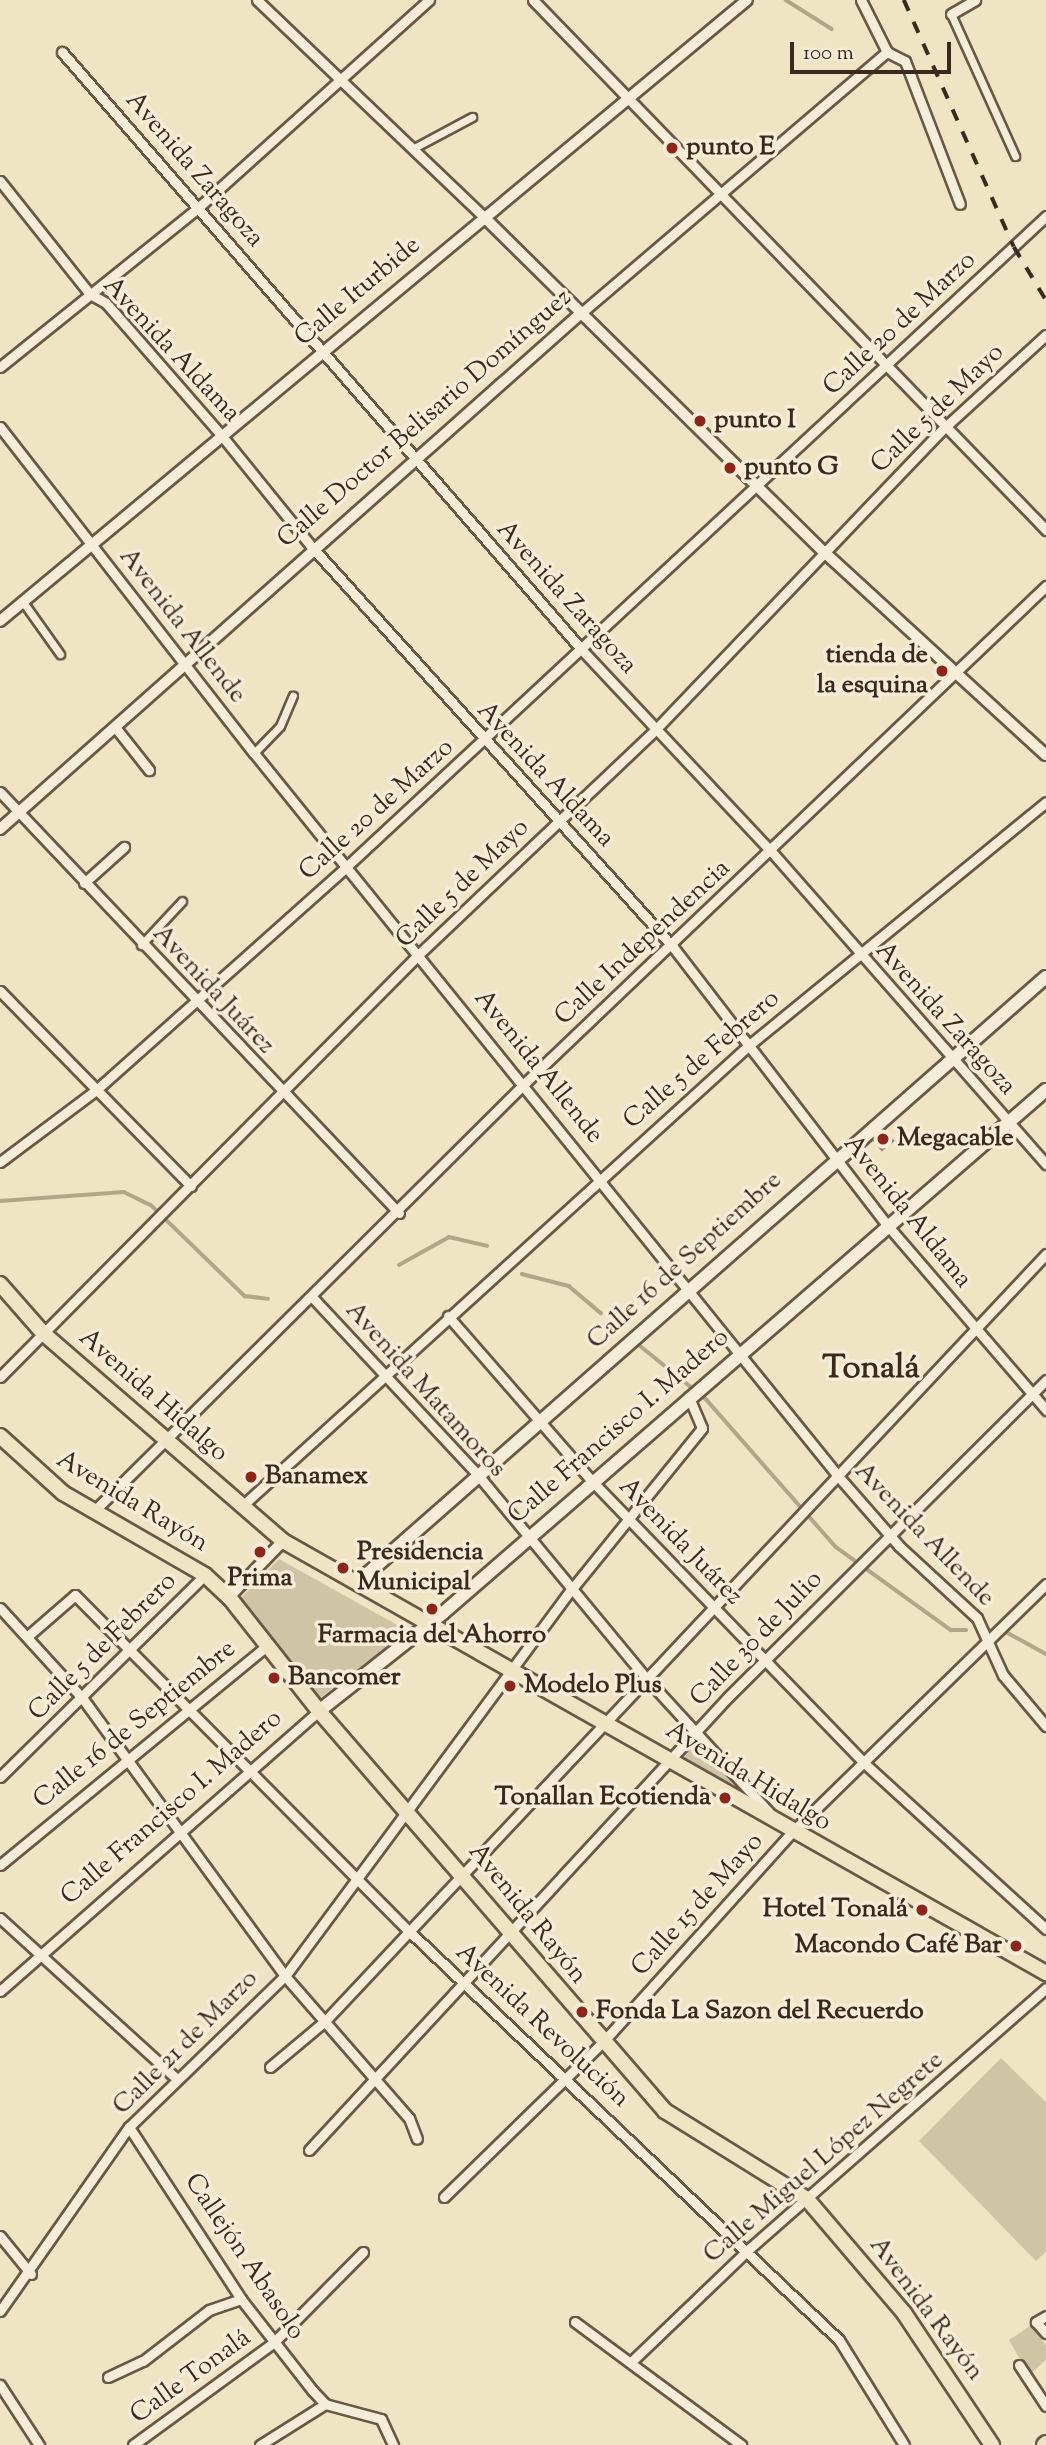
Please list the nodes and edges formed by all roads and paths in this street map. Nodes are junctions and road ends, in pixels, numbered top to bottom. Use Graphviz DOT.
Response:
graph roads {
  1 [pos="257,0"];
  2 [pos="429,0"];
  3 [pos="533,0"];
  4 [pos="747,0"];
  5 [pos="861,0"];
  6 [pos="975,0"];
  7 [pos="951,14"];
  8 [pos="62,52"];
  9 [pos="887,52"];
  10 [pos="342,84"];
  11 [pos="628,97"];
  12 [pos="472,117"];
  13 [pos="414,148"];
  14 [pos="1015,156"];
  15 [pos="0,181"];
  16 [pos="721,192"];
  17 [pos="960,204"];
  18 [pos="200,206"];
  19 [pos="484,217"];
  20 [pos="1045,220"];
  21 [pos="90,295"];
  22 [pos="580,314"];
  23 [pos="1046,335"];
  24 [pos="322,352"];
  25 [pos="886,366"];
  26 [pos="0,367"];
  27 [pos="0,426"];
  28 [pos="944,428"];
  29 [pos="222,436"];
  30 [pos="415,460"];
  31 [pos="758,487"];
  32 [pos="1046,530"];
  33 [pos="92,544"];
  34 [pos="311,546"];
  35 [pos="823,551"];
  36 [pos="1046,586"];
  37 [pos="23,602"];
  38 [pos="0,621"];
  39 [pos="582,650"];
  40 [pos="60,654"];
  41 [pos="185,665"];
  42 [pos="952,671"];
  43 [pos="293,696"];
  44 [pos="115,727"];
  45 [pos="656,729"];
  46 [pos="484,740"];
  47 [pos="254,753"];
  48 [pos="1046,755"];
  49 [pos="149,770"];
  50 [pos="0,792"];
  51 [pos="1046,802"];
  52 [pos="18,813"];
  53 [pos="560,821"];
  54 [pos="0,828"];
  55 [pos="124,847"];
  56 [pos="771,851"];
  57 [pos="346,867"];
  58 [pos="84,883"];
  59 [pos="182,901"];
  60 [pos="141,945"];
  61 [pos="673,947"];
  62 [pos="860,954"];
  63 [pos="418,955"];
  64 [pos="1046,976"];
  65 [pos="0,991"];
  66 [pos="196,1001"];
  67 [pos="748,1046"];
  68 [pos="952,1059"];
  69 [pos="526,1082"];
  70 [pos="1046,1090"];
  71 [pos="95,1091"];
  72 [pos="282,1094"];
  73 [pos="1009,1122"];
  74 [pos="836,1157"];
  75 [pos="0,1162"];
  76 [pos="1046,1164"];
  77 [pos="601,1177"];
  78 [pos="191,1186"];
  79 [pos="399,1213"];
  80 [pos="888,1226"];
  81 [pos="1046,1254"];
  82 [pos="0,1284"];
  83 [pos="690,1288"];
  84 [pos="313,1298"];
  85 [pos="448,1316"];
  86 [pos="975,1330"];
  87 [pos="43,1333"];
  88 [pos="739,1351"];
  89 [pos="383,1374"];
  90 [pos="0,1377"];
  91 [pos="1046,1380"];
  92 [pos="1032,1393"];
  93 [pos="692,1395"];
  94 [pos="1046,1410"];
  95 [pos="539,1421"];
  96 [pos="0,1436"];
  97 [pos="169,1443"];
  98 [pos="478,1475"];
  99 [pos="838,1476"];
  100 [pos="592,1481"];
  101 [pos="242,1506"];
  102 [pos="93,1512"];
  103 [pos="628,1519"];
  104 [pos="888,1535"];
  105 [pos="526,1538"];
  106 [pos="283,1541"];
  107 [pos="205,1575"];
  108 [pos="358,1583"];
  109 [pos="1046,1584"];
  110 [pos="571,1590"];
  111 [pos="229,1597"];
  112 [pos="0,1608"];
  113 [pos="713,1608"];
  114 [pos="431,1623"];
  115 [pos="29,1635"];
  116 [pos="986,1644"];
  117 [pos="265,1647"];
  118 [pos="132,1652"];
  119 [pos="766,1657"];
  120 [pos="513,1667"];
  121 [pos="646,1678"];
  122 [pos="83,1699"];
  123 [pos="318,1711"];
  124 [pos="188,1712"];
  125 [pos="607,1724"];
  126 [pos="1046,1726"];
  127 [pos="698,1732"];
  128 [pos="673,1759"];
  129 [pos="129,1760"];
  130 [pos="862,1761"];
  131 [pos="247,1771"];
  132 [pos="0,1777"];
  133 [pos="409,1811"];
  134 [pos="787,1830"];
  135 [pos="182,1833"];
  136 [pos="0,1865"];
  137 [pos="464,1875"];
  138 [pos="358,1880"];
  139 [pos="0,1919"];
  140 [pos="1046,1929"];
  141 [pos="409,1931"];
  142 [pos="511,1936"];
  143 [pos="38,1954"];
  144 [pos="1046,1973"];
  145 [pos="285,1976"];
  146 [pos="467,1985"];
  147 [pos="1046,1988"];
  148 [pos="0,1991"];
  149 [pos="325,2021"];
  150 [pos="602,2043"];
  151 [pos="270,2067"];
  152 [pos="568,2076"];
  153 [pos="176,2077"];
  154 [pos="375,2080"];
  155 [pos="129,2127"];
  156 [pos="417,2139"];
  157 [pos="309,2150"];
  158 [pos="444,2197"];
  159 [pos="807,2199"];
  160 [pos="0,2236"];
  161 [pos="749,2249"];
  162 [pos="363,2252"];
  163 [pos="31,2274"];
  164 [pos="241,2298"];
  165 [pos="0,2311"];
  166 [pos="1046,2316"];
  167 [pos="575,2322"];
  168 [pos="1046,2333"];
  169 [pos="273,2343"];
  170 [pos="631,2362"];
  171 [pos="1019,2365"];
  172 [pos="108,2377"];
  173 [pos="0,2385"];
  174 [pos="324,2404"];
  175 [pos="1046,2406"];
  176 [pos="148,2435"];
  177 [pos="39,2445"];
  178 [pos="133,2445"];
  179 [pos="155,2445"];
  180 [pos="260,2445"];
  181 [pos="394,2445"];
  182 [pos="741,2445"];
  183 [pos="904,2445"];
  184 [pos="992,2445"];
  1 -- 10 [label="street"];
  2 -- 10 [label="street"];
  3 -- 11 [label="street"];
  4 -- 11 [label="street, Calle Iturbide"];
  5 -- 9 [label="street"];
  6 -- 7 [label="street"];
  7 -- 14 [label="street"];
  8 -- 18 [label="street, Avenida Zaragoza"];
  9 -- 16 [label="street, Calle Doctor Belisario Domínguez"];
  9 -- 17 [label="street"];
  10 -- 13 [label="street"];
  10 -- 18 [label="street"];
  11 -- 16 [label="street"];
  11 -- 19 [label="street, Calle Iturbide"];
  12 -- 13 [label="street"];
  13 -- 19 [label="street"];
  15 -- 21 [label="street, Avenida Aldama"];
  16 -- 22 [label="street, Calle Doctor Belisario Domínguez"];
  16 -- 25 [label="street"];
  18 -- 21 [label="street"];
  18 -- 24 [label="street, Avenida Zaragoza"];
  19 -- 22 [label="street"];
  19 -- 24 [label="street, Calle Iturbide"];
  20 -- 25 [label="street, Calle 20 de Marzo"];
  21 -- 26 [label="street"];
  21 -- 29 [label="street, Avenida Aldama"];
  22 -- 30 [label="street, Calle Doctor Belisario Domínguez"];
  22 -- 31 [label="street"];
  23 -- 28 [label="street, Calle 5 de Mayo"];
  24 -- 29 [label="street, Calle Iturbide"];
  24 -- 30 [label="street, Avenida Zaragoza"];
  25 -- 28 [label="street"];
  25 -- 31 [label="street, Calle 20 de Marzo"];
  27 -- 33 [label="street, Avenida Allende"];
  28 -- 32 [label="street"];
  28 -- 35 [label="street, Calle 5 de Mayo"];
  29 -- 33 [label="street, Calle Iturbide"];
  29 -- 34 [label="street, Avenida Aldama"];
  30 -- 34 [label="street, Calle Doctor Belisario Domínguez"];
  30 -- 39 [label="street, Avenida Zaragoza"];
  31 -- 35 [label="street"];
  31 -- 39 [label="street, Calle 20 de Marzo"];
  33 -- 37 [label="street, Calle Iturbide"];
  33 -- 41 [label="street, Avenida Allende"];
  34 -- 41 [label="street, Calle Doctor Belisario Domínguez"];
  34 -- 46 [label="street, Avenida Aldama"];
  35 -- 42 [label="street"];
  35 -- 45 [label="street, Calle 5 de Mayo"];
  36 -- 42 [label="street, Calle Independencia"];
  37 -- 38 [label="street, Calle Iturbide"];
  37 -- 40 [label="street"];
  39 -- 45 [label="street, Avenida Zaragoza"];
  39 -- 46 [label="street, Calle 20 de Marzo"];
  41 -- 44 [label="street, Calle Doctor Belisario Domínguez"];
  41 -- 47 [label="street, Avenida Allende"];
  42 -- 48 [label="street"];
  42 -- 56 [label="street, Calle Independencia"];
  43 -- 47 [label="street"];
  44 -- 49 [label="street"];
  44 -- 52 [label="street, Calle Doctor Belisario Domínguez"];
  45 -- 53 [label="street, Calle 5 de Mayo"];
  45 -- 56 [label="street, Avenida Zaragoza"];
  46 -- 53 [label="street, Avenida Aldama"];
  46 -- 57 [label="street, Calle 20 de Marzo"];
  47 -- 57 [label="street, Avenida Allende"];
  50 -- 52 [label="street, Avenida Juárez"];
  51 -- 62 [label="street, Calle 5 de Febrero"];
  52 -- 54 [label="street, Calle Doctor Belisario Domínguez"];
  52 -- 58 [label="street, Avenida Juárez"];
  53 -- 61 [label="street, Avenida Aldama"];
  53 -- 63 [label="street, Calle 5 de Mayo"];
  55 -- 58 [label="street"];
  56 -- 61 [label="street, Calle Independencia"];
  56 -- 62 [label="street, Avenida Zaragoza"];
  57 -- 63 [label="street, Avenida Allende"];
  57 -- 66 [label="street, Calle 20 de Marzo"];
  58 -- 60 [label="street, Avenida Juárez"];
  59 -- 60 [label="street"];
  60 -- 66 [label="street, Avenida Juárez"];
  61 -- 67 [label="street, Avenida Aldama"];
  61 -- 69 [label="street, Calle Independencia"];
  62 -- 67 [label="street, Calle 5 de Febrero"];
  62 -- 68 [label="street, Avenida Zaragoza"];
  63 -- 69 [label="street, Avenida Allende"];
  63 -- 72 [label="street, Calle 5 de Mayo"];
  64 -- 68 [label="main road, Calle 16 de Septiembre"];
  65 -- 71 [label="street"];
  66 -- 71 [label="street, Calle 20 de Marzo"];
  66 -- 72 [label="street, Avenida Juárez"];
  67 -- 74 [label="street, Avenida Aldama"];
  67 -- 77 [label="street, Calle 5 de Febrero"];
  68 -- 73 [label="street, Avenida Zaragoza"];
  68 -- 74 [label="main road, Calle 16 de Septiembre"];
  69 -- 77 [label="street, Avenida Allende"];
  69 -- 79 [label="street, Calle Independencia"];
  70 -- 73 [label="main road, Calle Francisco I. Madero"];
  71 -- 75 [label="street, Calle 20 de Marzo"];
  71 -- 78 [label="street"];
  72 -- 78 [label="street, Calle 5 de Mayo"];
  72 -- 79 [label="street, Avenida Juárez"];
  73 -- 76 [label="street, Avenida Zaragoza"];
  73 -- 80 [label="main road, Calle Francisco I. Madero"];
  74 -- 80 [label="street, Avenida Aldama"];
  74 -- 83 [label="main road, Calle 16 de Septiembre"];
  77 -- 83 [label="street, Avenida Allende"];
  77 -- 85 [label="street, Calle 5 de Febrero"];
  78 -- 87 [label="street, Calle 5 de Mayo"];
  79 -- 84 [label="street, Calle Independencia"];
  80 -- 86 [label="street, Avenida Aldama"];
  80 -- 88 [label="main road, Calle Francisco I. Madero"];
  81 -- 86 [label="street"];
  82 -- 87 [label="main road, Avenida Hidalgo"];
  83 -- 88 [label="street, Avenida Allende"];
  83 -- 95 [label="main road, Calle 16 de Septiembre"];
  84 -- 89 [label="street, Avenida Matamoros"];
  84 -- 97 [label="street, Calle Independencia"];
  85 -- 89 [label="street, Calle 5 de Febrero"];
  85 -- 95 [label="street, Avenida Juárez"];
  86 -- 92 [label="street, Avenida Aldama"];
  86 -- 99 [label="street"];
  87 -- 90 [label="street, Calle 5 de Mayo"];
  87 -- 97 [label="main road, Avenida Hidalgo"];
  88 -- 93 [label="main road, Calle Francisco I. Madero"];
  88 -- 99 [label="street, Avenida Allende"];
  89 -- 98 [label="street, Avenida Matamoros"];
  89 -- 101 [label="street, Calle 5 de Febrero"];
  91 -- 92 [label="street, Calle 30 de Julio"];
  92 -- 94 [label="street, Avenida Aldama"];
  92 -- 104 [label="street, Calle 30 de Julio"];
  93 -- 100 [label="main road, Calle Francisco I. Madero"];
  93 -- 103 [label="street"];
  95 -- 98 [label="main road, Calle 16 de Septiembre"];
  95 -- 100 [label="street, Avenida Juárez"];
  96 -- 102 [label="main road, Avenida Rayón"];
  97 -- 101 [label="main road, Avenida Hidalgo"];
  97 -- 102 [label="street, Calle Independencia"];
  98 -- 105 [label="street, Avenida Matamoros"];
  98 -- 108 [label="main road, Calle 16 de Septiembre"];
  99 -- 104 [label="street, Avenida Allende"];
  99 -- 113 [label="street"];
  100 -- 103 [label="street, Avenida Juárez"];
  100 -- 105 [label="main road, Calle Francisco I. Madero"];
  101 -- 106 [label="main road, Avenida Hidalgo"];
  102 -- 107 [label="main road, Avenida Rayón"];
  103 -- 110 [label="street"];
  103 -- 113 [label="street, Avenida Juárez"];
  104 -- 116 [label="street, Avenida Allende"];
  104 -- 119 [label="street, Calle 30 de Julio"];
  105 -- 110 [label="street, Avenida Matamoros"];
  105 -- 114 [label="main road, Calle Francisco I. Madero"];
  106 -- 108 [label="main road, Avenida Hidalgo"];
  106 -- 111 [label="street"];
  107 -- 111 [label="main road, Avenida Rayón"];
  107 -- 118 [label="street, Calle 5 de Febrero"];
  108 -- 114 [label="main road, Avenida Hidalgo"];
  109 -- 116 [label="street, Calle 15 de Mayo"];
  110 -- 120 [label="street"];
  110 -- 121 [label="street, Avenida Matamoros"];
  111 -- 117 [label="main road, Avenida Rayón"];
  112 -- 115 [label="street"];
  113 -- 119 [label="street, Avenida Juárez"];
  113 -- 121 [label="street"];
  114 -- 120 [label="main road, Avenida Hidalgo"];
  114 -- 123 [label="main road, Calle Francisco I. Madero"];
  115 -- 118 [label="street, Avenida Revolución"];
  115 -- 122 [label="street"];
  116 -- 126 [label="street, Avenida Allende"];
  116 -- 130 [label="street, Calle 15 de Mayo"];
  117 -- 123 [label="main road, Avenida Rayón"];
  117 -- 124 [label="street, Calle 16 de Septiembre"];
  118 -- 122 [label="street, Calle 5 de Febrero"];
  118 -- 124 [label="street, Avenida Revolución"];
  119 -- 127 [label="street, Calle 30 de Julio"];
  119 -- 130 [label="street, Avenida Juárez"];
  120 -- 125 [label="main road, Avenida Hidalgo"];
  120 -- 133 [label="street"];
  121 -- 125 [label="street"];
  121 -- 127 [label="street, Avenida Matamoros"];
  122 -- 129 [label="street"];
  122 -- 132 [label="street, Calle 5 de Febrero"];
  123 -- 131 [label="street, Calle Francisco I. Madero"];
  123 -- 133 [label="main road, Avenida Rayón"];
  124 -- 129 [label="street, Calle 16 de Septiembre"];
  124 -- 131 [label="street, Avenida Revolución"];
  125 -- 128 [label="main road, Avenida Hidalgo"];
  125 -- 137 [label="street"];
  127 -- 128 [label="street, Calle 30 de Julio"];
  127 -- 134 [label="street, Avenida Matamoros"];
  128 -- 134 [label="main road, Avenida Hidalgo"];
  128 -- 142 [label="street, Calle 30 de Julio"];
  129 -- 135 [label="street"];
  129 -- 136 [label="street, Calle 16 de Septiembre"];
  130 -- 134 [label="street, Calle 15 de Mayo"];
  130 -- 140 [label="street, Avenida Juárez"];
  131 -- 135 [label="street, Calle Francisco I. Madero"];
  131 -- 138 [label="street, Avenida Revolución"];
  133 -- 137 [label="main road, Avenida Rayón"];
  133 -- 138 [label="street, Calle 21 de Marzo"];
  134 -- 144 [label="main road, Avenida Hidalgo"];
  134 -- 150 [label="street, Calle 15 de Mayo"];
  135 -- 143 [label="street, Calle Francisco I. Madero"];
  135 -- 145 [label="street"];
  137 -- 141 [label="street"];
  137 -- 142 [label="main road, Avenida Rayón"];
  138 -- 141 [label="street, Avenida Revolución"];
  138 -- 145 [label="street, Calle 21 de Marzo"];
  139 -- 143 [label="street"];
  141 -- 146 [label="street, Avenida Revolución"];
  141 -- 149 [label="street"];
  142 -- 146 [label="street, Calle 30 de Julio"];
  142 -- 150 [label="main road, Avenida Rayón"];
  143 -- 148 [label="street, Calle Francisco I. Madero"];
  143 -- 153 [label="street"];
  145 -- 149 [label="street"];
  145 -- 153 [label="street, Calle 21 de Marzo"];
  146 -- 152 [label="street, Avenida Revolución"];
  146 -- 154 [label="street, Calle 30 de Julio"];
  147 -- 159 [label="street, Calle Miguel López Negrete"];
  149 -- 151 [label="street"];
  149 -- 154 [label="street"];
  150 -- 152 [label="street, Calle 15 de Mayo"];
  150 -- 159 [label="main road, Avenida Rayón"];
  152 -- 158 [label="street, Calle 15 de Mayo"];
  152 -- 161 [label="street, Avenida Revolución"];
  153 -- 155 [label="street, Calle 21 de Marzo"];
  154 -- 156 [label="street"];
  154 -- 157 [label="street, Calle 30 de Julio"];
  155 -- 163 [label="street, Calle 21 de Marzo"];
  155 -- 164 [label="street, Callejón Abasolo"];
  159 -- 161 [label="street, Calle Miguel López Negrete"];
  159 -- 184 [label="main road, Avenida Rayón"];
  160 -- 163 [label="street"];
  161 -- 170 [label="street, Calle Miguel López Negrete"];
  161 -- 183 [label="street, Avenida Revolución"];
  162 -- 169 [label="street, Calle Tonalá"];
  163 -- 165 [label="street, Calle 21 de Marzo"];
  164 -- 169 [label="street, Callejón Abasolo"];
  164 -- 172 [label="street"];
  166 -- 168 [label="street"];
  167 -- 170 [label="street"];
  169 -- 174 [label="street, Callejón Abasolo"];
  169 -- 176 [label="street, Calle Tonalá"];
  170 -- 182 [label="street"];
  171 -- 175 [label="street"];
  173 -- 177 [label="street"];
  174 -- 180 [label="street"];
  174 -- 181 [label="street"];
  176 -- 178 [label="street, Calle Tonalá"];
  176 -- 179 [label="street"];
}
